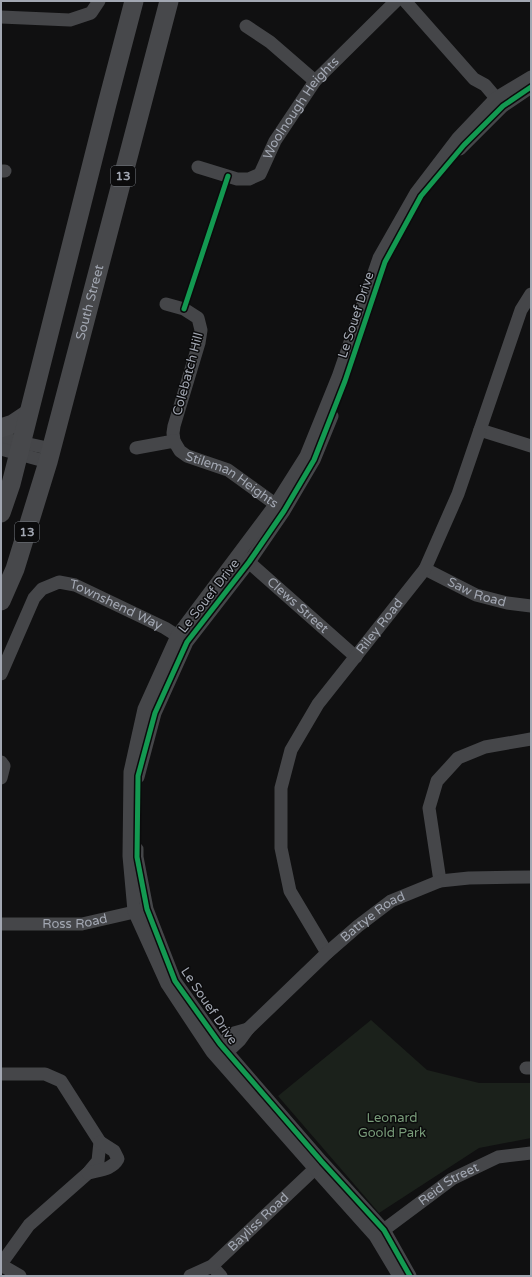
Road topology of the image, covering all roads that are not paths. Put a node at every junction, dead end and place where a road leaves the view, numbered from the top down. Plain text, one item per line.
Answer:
1 (99, 1) edge
2 (134, 1) edge
3 (169, 1) edge
4 (396, 1) edge
5 (405, 1) edge
6 (1, 17) edge
7 (246, 26) dead end
8 (531, 77) edge
9 (315, 81) junction
10 (531, 87) edge
11 (497, 105) junction
12 (198, 167) dead end
13 (531, 294) edge
14 (166, 304) dead end
15 (28, 414) junction
16 (1, 428) edge
17 (480, 430) junction
18 (1, 438) edge
19 (174, 441) junction
20 (531, 446) edge
21 (13, 448) edge
22 (136, 448) dead end
23 (50, 456) junction
24 (1, 473) edge
25 (8, 493) junction
26 (280, 508) junction
27 (1, 513) edge
28 (238, 553) junction
29 (249, 562) junction
30 (425, 568) junction
31 (1, 601) edge
32 (531, 606) edge
33 (182, 639) junction
34 (356, 657) junction
35 (1, 674) edge
36 (531, 739) edge
37 (1, 762) edge
38 (1, 778) edge
39 (531, 877) edge
40 (440, 881) junction
41 (140, 910) junction
42 (1, 924) edge
43 (327, 953) junction
44 (220, 1052) junction
45 (1, 1074) edge
46 (100, 1142) junction
47 (531, 1153) edge
48 (318, 1166) junction
49 (88, 1173) junction
50 (380, 1233) junction
51 (1, 1265) edge
52 (212, 1266) junction
53 (20, 1276) edge
54 (190, 1276) edge
55 (221, 1276) edge
56 (399, 1276) edge
57 (410, 1276) edge

1 - 6 street
2 - 15 highway, 13
3 - 23 highway, South Street / 13
4 - 9 street, Woolnough Heights
5 - 11 street
7 - 9 street
8 - 11 street, Le Souef Drive
9 - 12 street, Woolnough Heights
10 - 11 street, Le Souef Drive
11 - 26 street, Le Souef Drive
13 - 17 street, Riley Road
14 - 19 street, Colebatch Hill
15 - 16 highway
15 - 21 highway, 13
17 - 20 street
17 - 30 street, Riley Road
18 - 21 street
19 - 22 street, Stileman Heights
19 - 26 street, Stileman Heights
21 - 23 street
21 - 25 highway, 13
23 - 31 highway, South Street / 13
24 - 25 highway
25 - 27 highway, 13
26 - 28 street, Le Souef Drive
26 - 29 street, Le Souef Drive
28 - 29 street, Clews Street
28 - 33 street, Le Souef Drive
29 - 33 street, Le Souef Drive
29 - 34 street, Clews Street
30 - 32 street, Saw Road
30 - 34 street, Riley Road
33 - 35 street, Townshend Way
33 - 41 street, Le Souef Drive
34 - 43 street, Riley Road
36 - 40 street
37 - 38 street
39 - 40 street, Battye Road
40 - 43 street, Battye Road
41 - 42 street, Ross Road
41 - 44 street, Le Souef Drive
43 - 44 street, Battye Road
44 - 48 street, Le Souef Drive
45 - 46 street
46 - 49 street
46 - 49 street
47 - 50 street, Reid Street
48 - 50 street, Le Souef Drive
48 - 52 street, Bayliss Road
49 - 51 street
50 - 56 street, Le Souef Drive
50 - 57 street, Le Souef Drive
51 - 53 street
52 - 54 street, Bayliss Road
52 - 55 street

